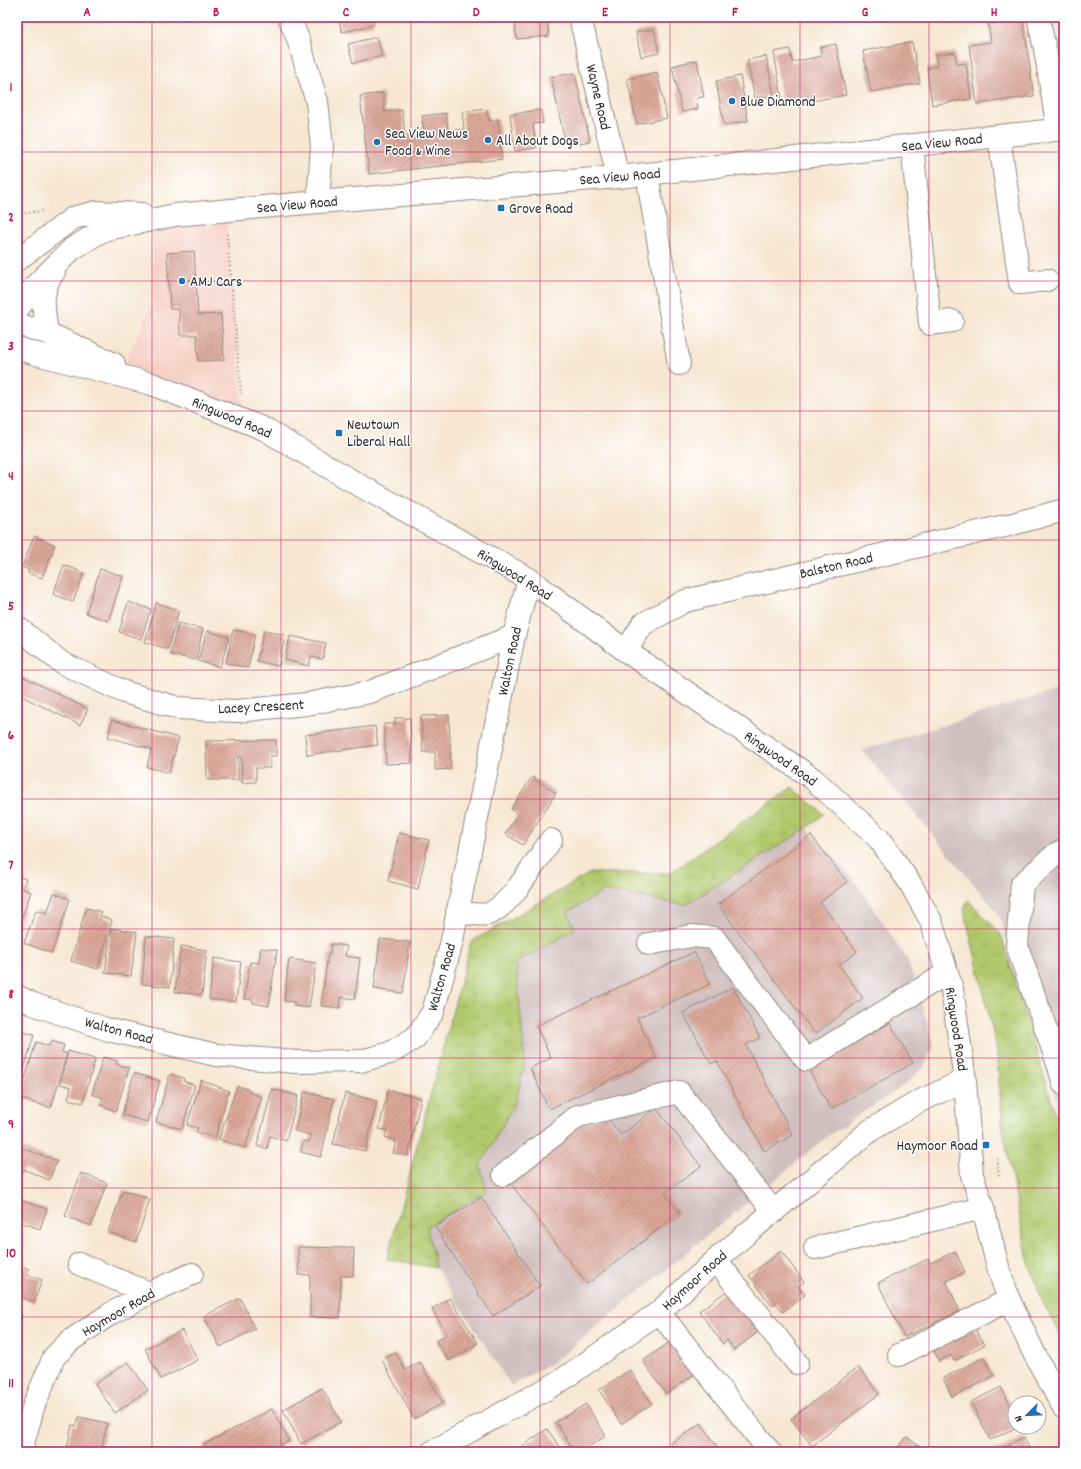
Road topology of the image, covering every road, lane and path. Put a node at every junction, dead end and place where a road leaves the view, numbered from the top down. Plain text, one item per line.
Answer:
1 (289, 17) edge
2 (580, 17) edge
3 (1038, 17) edge
4 (1061, 129) edge
5 (999, 136) junction
6 (912, 145) junction
7 (647, 174) junction
8 (618, 177) junction
9 (318, 202) junction
10 (225, 211) junction
11 (175, 215) junction
12 (72, 249) junction
13 (17, 260) edge
14 (1047, 280) dead end
15 (17, 310) edge
16 (952, 321) dead end
17 (17, 324) edge
18 (47, 333) junction
19 (17, 338) edge
20 (17, 348) edge
21 (679, 364) dead end
22 (89, 368) junction
23 (152, 384) junction
24 (244, 421) junction
25 (1064, 510) edge
26 (529, 579) junction
27 (17, 627) edge
28 (514, 636) junction
29 (626, 651) junction
30 (551, 840) dead end
31 (1064, 850) edge
32 (457, 912) junction
33 (649, 944) dead end
34 (947, 973) junction
35 (17, 996) edge
36 (965, 1080) junction
37 (1064, 1084) edge
38 (996, 1152) dead end
39 (504, 1174) dead end
40 (1000, 1183) dead end
41 (983, 1208) junction
42 (774, 1212) junction
43 (815, 1248) dead end
44 (716, 1260) junction
45 (79, 1264) dead end
46 (192, 1274) dead end
47 (149, 1294) junction
48 (1010, 1300) junction
49 (658, 1312) junction
50 (899, 1355) dead end
51 (797, 1363) dead end
52 (1064, 1408) edge
53 (23, 1452) edge
54 (432, 1452) edge
55 (770, 1452) edge

1 - 9 street
2 - 8 street, Wayne Road
3 - 4 street
4 - 5 street, Sea View Road
5 - 6 street, Sea View Road
5 - 14 street
6 - 7 street, Sea View Road
6 - 16 street
7 - 8 street, Sea View Road
7 - 21 street
8 - 9 street, Sea View Road
9 - 10 street, Sea View Road
10 - 11 street, Sea View Road
10 - 24 path
11 - 12 street, Sea View Road
11 - 13 street, Sea View Road
12 - 15 street, Sea View Road
12 - 18 street, Sea View Road
17 - 18 street, Ringwood Road
18 - 23 street, Ringwood Road
19 - 22 street
20 - 22 street, Ringwood Road
22 - 23 street, Ringwood Road
23 - 24 street, Ringwood Road
24 - 26 street, Ringwood Road
25 - 29 street, Balston Road
26 - 28 street, Walton Road
26 - 29 street, Ringwood Road
27 - 28 street, Lacey Crescent
28 - 32 street, Walton Road
29 - 34 street, Ringwood Road
30 - 32 street
31 - 37 street
32 - 35 street, Walton Road
33 - 34 street
34 - 36 street, Ringwood Road
36 - 41 street, Ringwood Road
36 - 42 street, Haymoor Road
38 - 40 path
39 - 42 street
41 - 43 street
41 - 48 street, Ringwood Road
42 - 44 street, Haymoor Road
44 - 49 street, Haymoor Road
44 - 51 street
45 - 47 street
46 - 47 street, Haymoor Road
47 - 53 street, Haymoor Road
48 - 50 street
48 - 52 street, Ringwood Road
49 - 54 street, Haymoor Road
49 - 55 street

